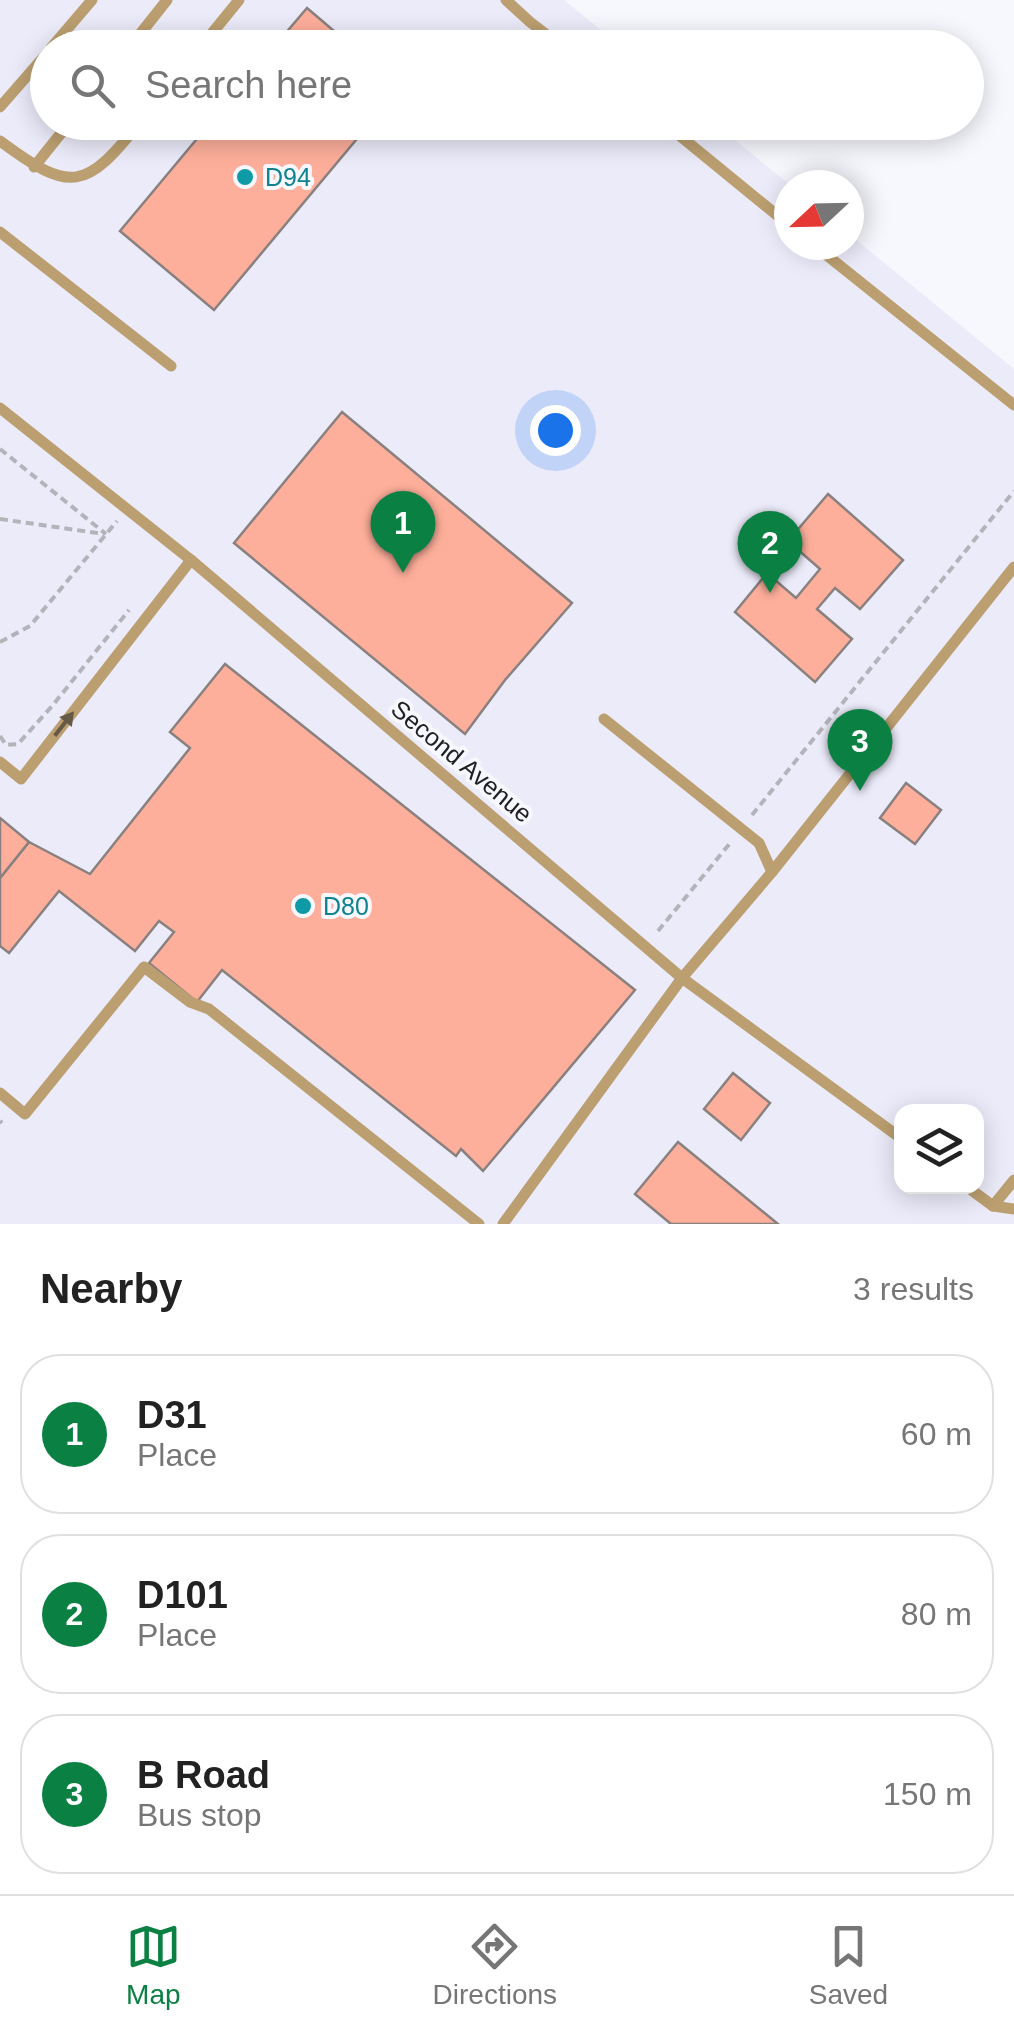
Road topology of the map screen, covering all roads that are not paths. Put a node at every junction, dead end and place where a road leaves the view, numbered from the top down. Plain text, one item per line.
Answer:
1 (92, 0) edge
2 (167, 0) edge
3 (239, 0) edge
4 (506, 0) edge
5 (66, 30) edge
6 (143, 30) edge
7 (215, 30) edge
8 (540, 30) edge
9 (30, 72) edge
10 (0, 107) edge
11 (56, 140) edge
12 (125, 140) edge
13 (685, 140) edge
14 (0, 142) edge
15 (34, 167) junction
16 (774, 213) edge
17 (0, 232) edge
18 (833, 260) edge
19 (171, 366) dead end
20 (1014, 404) edge
21 (0, 408) edge
22 (191, 560) junction
23 (1014, 567) edge
24 (604, 719) dead end
25 (0, 762) edge
26 (772, 872) junction
27 (682, 978) junction
28 (0, 1093) edge
29 (894, 1133) edge
30 (1014, 1180) edge
31 (977, 1194) edge
32 (993, 1206) junction
33 (1014, 1210) edge
34 (479, 1224) edge
35 (503, 1224) edge

1 - 5 lane
2 - 6 lane
3 - 7 lane
4 - 8 lane
9 - 10 lane
11 - 15 lane
12 - 15 lane
13 - 16 lane
14 - 15 lane
17 - 19 lane
18 - 20 lane
21 - 22 lane, Second Avenue
25 -> 22 lane
22 - 27 lane, Second Avenue
23 - 26 lane
24 - 26 lane
26 - 27 lane
27 - 29 lane, Second Avenue
27 - 35 lane
28 - 34 lane
30 - 32 lane
31 - 32 lane
32 - 33 lane

